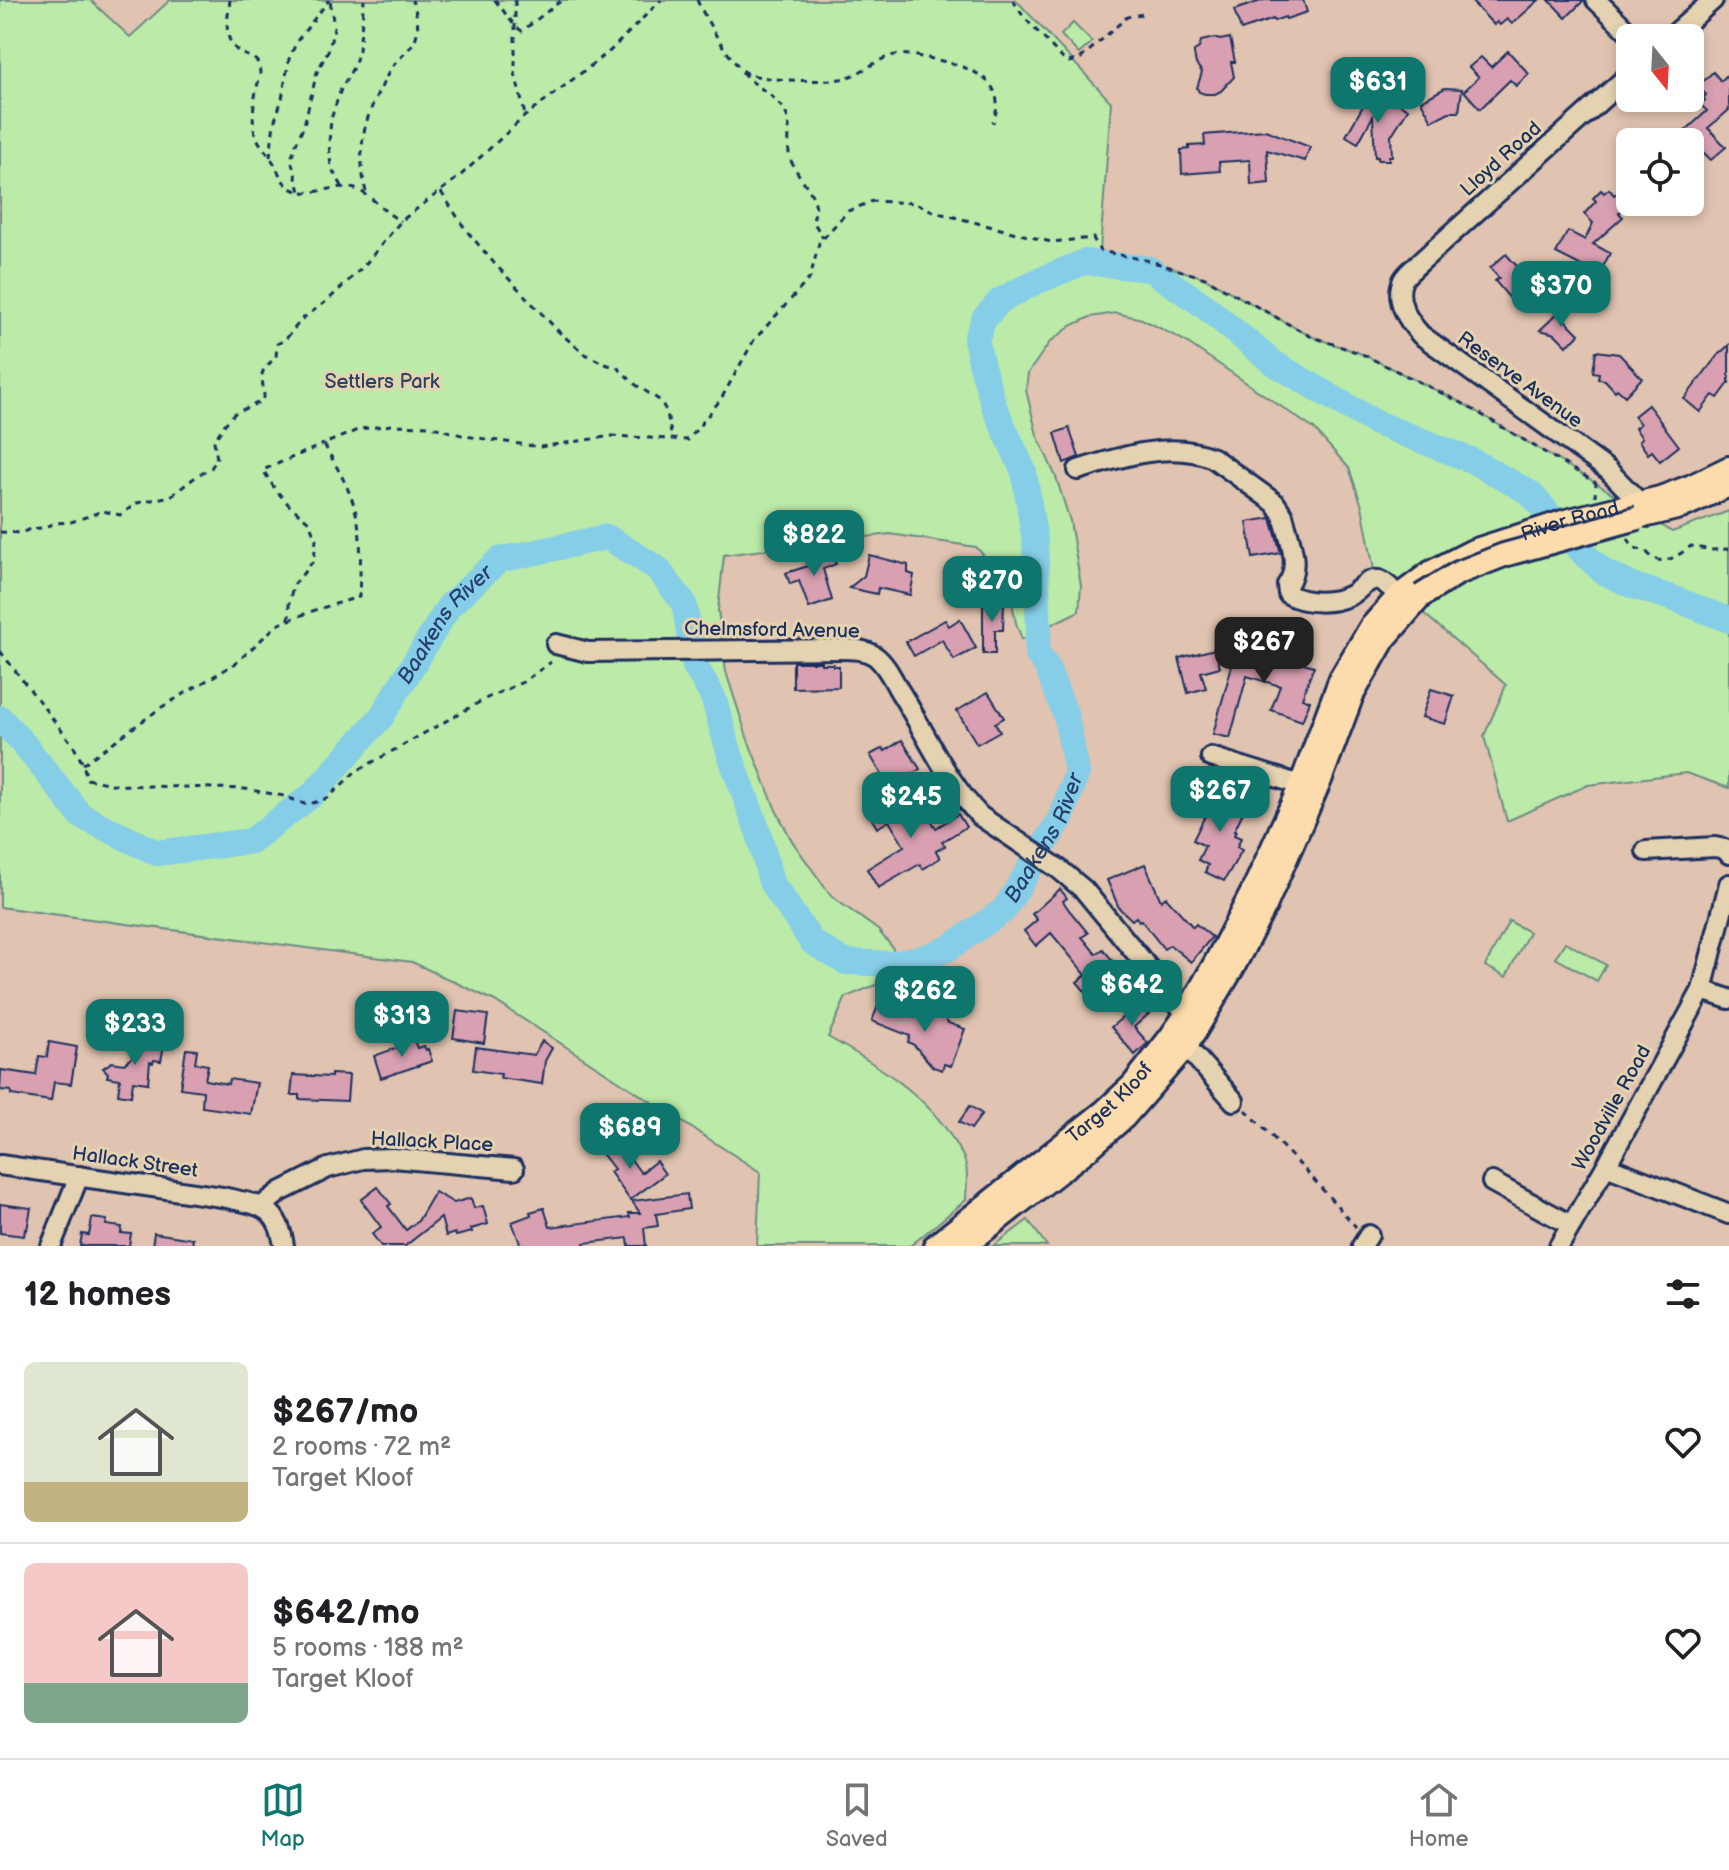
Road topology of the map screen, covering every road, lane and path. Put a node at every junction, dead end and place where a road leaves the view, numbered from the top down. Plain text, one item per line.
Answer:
1 (230, 0) edge
2 (329, 0) edge
3 (364, 0) edge
4 (412, 0) edge
5 (495, 0) edge
6 (515, 0) edge
7 (562, 0) edge
8 (661, 0) edge
9 (697, 0) edge
10 (1013, 0) edge
11 (1596, 0) edge
12 (1713, 0) edge
13 (1148, 13) dead end
14 (1621, 24) edge
15 (1686, 24) edge
16 (515, 26) junction
17 (739, 70) junction
18 (1616, 86) edge
19 (525, 116) junction
20 (993, 123) dead end
21 (270, 157) junction
22 (342, 186) junction
23 (300, 191) junction
24 (441, 192) junction
25 (366, 194) junction
26 (401, 221) junction
27 (824, 239) junction
28 (1403, 278) joint
29 (671, 434) dead end
30 (324, 444) junction
31 (1729, 468) edge
32 (1078, 470) dead end
33 (1729, 485) edge
34 (1608, 510) junction
35 (1634, 515) junction
36 (0, 532) edge
37 (1729, 549) edge
38 (1411, 592) junction
39 (289, 620) junction
40 (0, 651) edge
41 (554, 653) joint
42 (1211, 757) dead end
43 (83, 764) junction
44 (1301, 785) junction
45 (1646, 851) dead end
46 (1729, 854) edge
47 (1729, 884) edge
48 (1702, 990) junction
49 (1729, 999) edge
50 (1190, 1029) junction
51 (1234, 1101) joint
52 (0, 1165) edge
53 (1606, 1166) junction
54 (514, 1169) dead end
55 (79, 1176) junction
56 (1492, 1182) dead end
57 (1027, 1185) junction
58 (262, 1206) junction
59 (1729, 1214) edge
60 (1571, 1225) junction
61 (1365, 1242) edge
62 (51, 1246) edge
63 (284, 1246) edge
64 (935, 1246) edge
65 (964, 1246) edge
66 (1559, 1246) edge

1 - 21 path
2 - 21 path
2 - 23 path
3 - 22 path
4 - 25 path
5 - 16 path
6 - 16 path
7 - 16 path
8 - 19 path
9 - 17 path
10 - 13 path
11 - 14 street
12 - 15 street
16 - 19 path
17 - 20 path
17 - 27 path
18 - 28 street, Lloyd Road
19 - 24 path
21 - 23 path
22 - 23 path
22 - 25 path
24 - 26 path
24 - 29 path
25 - 26 path
26 - 36 path
27 - 30 path
27 - 34 path
28 - 35 street, Reserve Avenue
30 - 39 path
30 - 39 path
31 - 35 main road, River Road
32 - 38 street
33 - 35 main road, River Road
34 - 35 main road, River Road
34 - 38 main road, River Road
35 - 37 path
35 - 38 main road, River Road, bridge
38 - 44 main road, Target Kloof
38 - 50 main road, Target Kloof
39 - 43 path
40 - 43 path
41 - 43 path
41 - 50 street, Chelmsford Avenue
42 - 44 street
44 - 50 main road, Target Kloof
45 - 46 street
47 - 48 street, Woodville Road
48 - 49 street
48 - 53 street, Woodville Road
50 - 51 street, Chelmsford Avenue
50 - 57 main road, Target Kloof
50 - 57 main road, Target Kloof
51 - 61 path
52 - 55 street, Hallack Street
53 - 59 street
53 - 60 street, Woodville Road
54 - 58 street, Hallack Place
55 - 58 street, Hallack Street
55 - 62 street
56 - 60 street
57 - 64 main road, Target Kloof
57 - 65 main road, Target Kloof
58 - 63 street
60 - 66 street, Woodville Road

